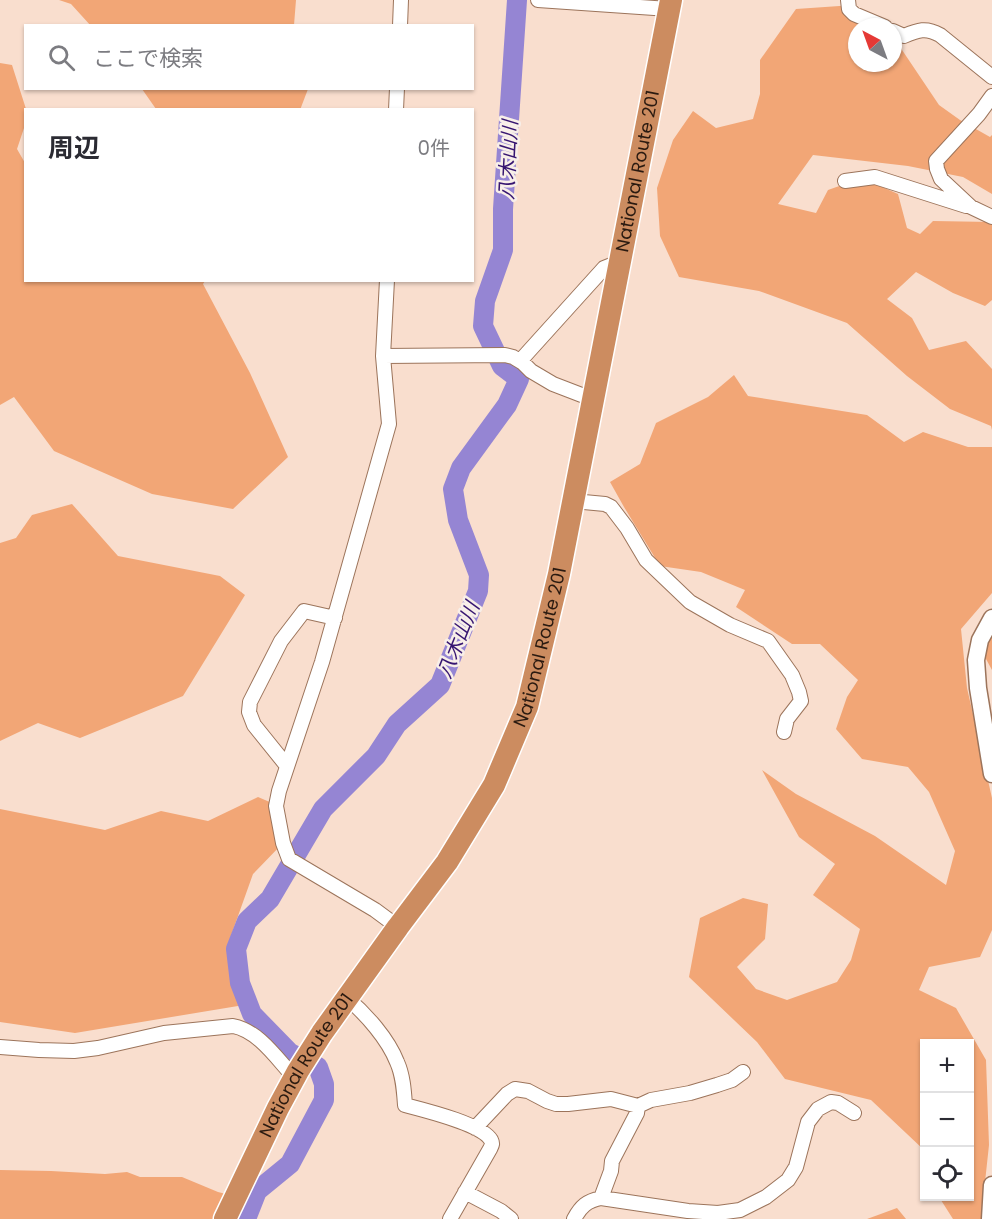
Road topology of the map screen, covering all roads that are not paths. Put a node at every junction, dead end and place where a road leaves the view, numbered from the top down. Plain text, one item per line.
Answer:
1 (401, 0) edge
2 (538, 0) edge
3 (848, 0) edge
4 (670, 5) edge
5 (864, 18) edge
6 (400, 24) edge
7 (902, 35) edge
8 (992, 77) edge
9 (397, 90) edge
10 (992, 96) edge
11 (396, 108) edge
12 (845, 181) dead end
13 (971, 207) junction
14 (992, 217) edge
15 (620, 262) junction
16 (387, 282) edge
17 (383, 356) junction
18 (520, 361) junction
19 (592, 399) junction
20 (573, 501) junction
21 (335, 618) junction
22 (992, 618) edge
23 (784, 732) dead end
24 (287, 766) junction
25 (992, 774) edge
26 (398, 927) junction
27 (346, 998) junction
28 (0, 1047) edge
29 (300, 1067) junction
30 (743, 1072) dead end
31 (638, 1106) junction
32 (854, 1113) dead end
33 (475, 1128) junction
34 (992, 1185) edge
35 (465, 1192) junction
36 (602, 1198) junction
37 (669, 1214) edge
38 (225, 1219) edge
39 (450, 1219) edge
40 (511, 1219) edge
41 (574, 1219) edge
42 (990, 1219) edge

1 - 6 street
2 - 4 street
3 - 5 street
4 - 15 highway, National Route 201
7 - 8 street
9 - 11 street
10 - 13 street
12 - 13 street
13 - 14 street
15 - 18 street
15 - 19 highway, National Route 201
16 - 17 street
17 - 18 street
17 - 21 street
18 - 19 street
19 - 20 highway, National Route 201
20 - 23 street
20 - 26 highway, National Route 201
21 - 24 street
21 - 24 street
22 - 25 street
24 - 26 street
26 - 27 highway, National Route 201
27 - 29 highway, National Route 201
27 - 33 street
28 - 29 street
29 - 38 highway, National Route 201
30 - 31 street
31 - 33 street
31 - 36 street
32 - 37 street
33 - 35 street
34 - 42 street
35 - 39 street
35 - 40 street
36 - 37 street
36 - 41 street

